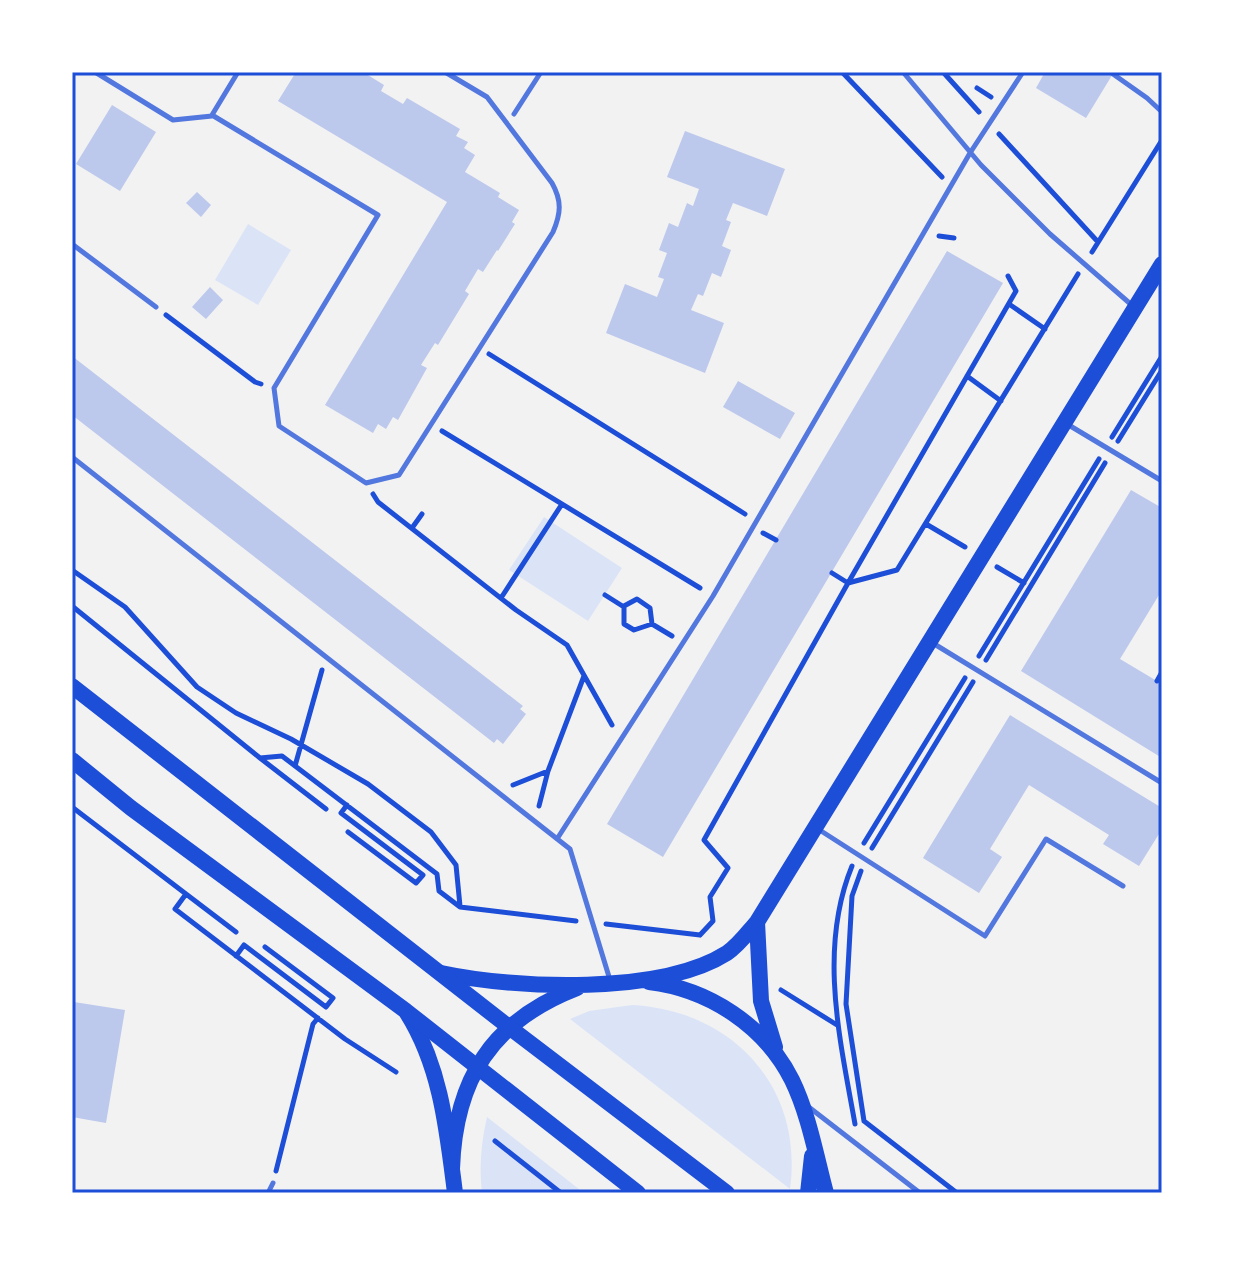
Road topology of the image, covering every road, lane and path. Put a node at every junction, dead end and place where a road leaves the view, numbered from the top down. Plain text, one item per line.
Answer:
1 (95, 72) edge
2 (238, 72) edge
3 (445, 72) edge
4 (541, 72) edge
5 (842, 72) edge
6 (903, 72) edge
7 (943, 72) edge
8 (1023, 72) edge
9 (1113, 74) dead end
10 (1162, 112) edge
11 (514, 114) dead end
12 (212, 115) junction
13 (990, 123) junction
14 (1162, 140) edge
15 (970, 153) junction
16 (951, 186) junction
17 (939, 236) dead end
18 (954, 238) dead end
19 (1098, 242) junction
20 (72, 244) edge
21 (1085, 264) junction
22 (1162, 264) edge
23 (1008, 276) dead end
24 (1009, 304) junction
25 (156, 307) joint
26 (1134, 308) junction
27 (1045, 329) junction
28 (480, 348) junction
29 (967, 376) junction
30 (274, 388) junction
31 (1001, 401) junction
32 (1064, 423) junction
33 (431, 424) junction
34 (72, 457) edge
35 (1162, 481) edge
36 (366, 483) junction
37 (562, 504) junction
38 (422, 514) dead end
39 (756, 521) junction
40 (412, 528) junction
41 (72, 570) edge
42 (832, 573) dead end
43 (848, 583) junction
44 (605, 595) dead end
45 (713, 596) junction
46 (501, 598) junction
47 (72, 606) edge
48 (624, 607) junction
49 (652, 624) junction
50 (930, 642) junction
51 (683, 643) junction
52 (326, 657) junction
53 (1162, 672) edge
54 (584, 676) junction
55 (1157, 681) dead end
56 (72, 686) edge
57 (621, 739) junction
58 (301, 745) junction
59 (260, 758) junction
60 (72, 760) edge
61 (295, 766) junction
62 (548, 771) junction
63 (1162, 783) edge
64 (496, 791) junction
65 (347, 805) junction
66 (72, 807) edge
67 (326, 809) dead end
68 (535, 822) junction
69 (814, 827) junction
70 (348, 832) dead end
71 (557, 839) junction
72 (1123, 886) dead end
73 (186, 894) junction
74 (757, 922) junction
75 (236, 932) dead end
76 (700, 935) dead end
77 (265, 947) dead end
78 (236, 956) junction
79 (441, 973) junction
80 (760, 976) junction
81 (637, 980) junction
82 (610, 982) junction
83 (590, 983) junction
84 (846, 1004) dead end
85 (406, 1011) junction
86 (318, 1018) junction
87 (509, 1027) junction
88 (780, 1060) junction
89 (476, 1065) junction
90 (396, 1072) dead end
91 (801, 1102) junction
92 (856, 1126) dead end
93 (495, 1141) dead end
94 (812, 1142) junction
95 (452, 1169) junction
96 (273, 1183) joint
97 (268, 1193) edge
98 (455, 1193) edge
99 (561, 1193) edge
100 (638, 1193) edge
101 (727, 1193) edge
102 (808, 1193) edge
103 (826, 1193) edge
104 (920, 1193) edge
105 (957, 1193) edge

1 - 12 lane
2 - 12 lane
3 - 28 lane
4 - 11 lane
5 - 16 path
6 - 15 lane
7 - 13 path
8 - 13 lane
9 - 10 lane
12 - 30 lane
13 - 15 lane
13 - 19 path
14 - 19 path
15 - 16 lane
15 - 21 lane
16 - 39 lane
17 - 18 path
19 - 21 path
20 - 25 lane
21 - 26 lane
21 - 27 path
22 - 26 main road
23 - 24 path
24 - 27 path
24 - 29 path
25 - 30 path
26 - 32 main road
27 - 31 path
28 - 33 lane
28 - 39 path
29 - 31 path
29 - 43 path
30 - 36 lane
31 - 43 path
32 - 35 lane
32 - 50 main road
33 - 36 lane
33 - 37 path
34 - 52 lane
36 - 40 path
37 - 45 path
37 - 46 path
38 - 40 path
39 - 45 lane
40 - 46 path
41 - 58 path
42 - 43 path
43 - 76 path
44 - 48 path
45 - 51 lane
46 - 54 path
47 - 59 path
48 - 49 path
48 - 49 path
49 - 51 path
50 - 63 lane
50 - 69 main road
51 - 57 lane
52 - 58 path
52 - 64 lane
53 - 55 path
54 - 57 path
54 - 62 path
56 - 79 main road
57 - 71 lane
58 - 61 path
58 - 65 path
59 - 61 path
59 - 67 path
60 - 85 main road
61 - 65 path
62 - 64 path
62 - 68 path
64 - 68 lane
65 - 70 path
66 - 73 path
68 - 71 lane
69 - 72 lane
69 - 74 main road
71 - 82 lane
73 - 75 path
73 - 78 path
74 - 80 main road
74 - 81 main road
77 - 78 path
78 - 86 path
79 - 83 main road
79 - 87 main road
80 - 88 main road
80 - 92 path
81 - 82 main road
81 - 88 main road
82 - 83 main road
83 - 87 main road
84 - 105 path
85 - 89 main road
85 - 95 main road
86 - 90 path
86 - 96 path
87 - 89 main road
87 - 101 main road
88 - 91 main road
89 - 95 main road
89 - 100 main road
91 - 94 main road
91 - 104 lane
93 - 99 path
94 - 102 main road
94 - 103 main road
95 - 98 main road
96 - 97 lane

